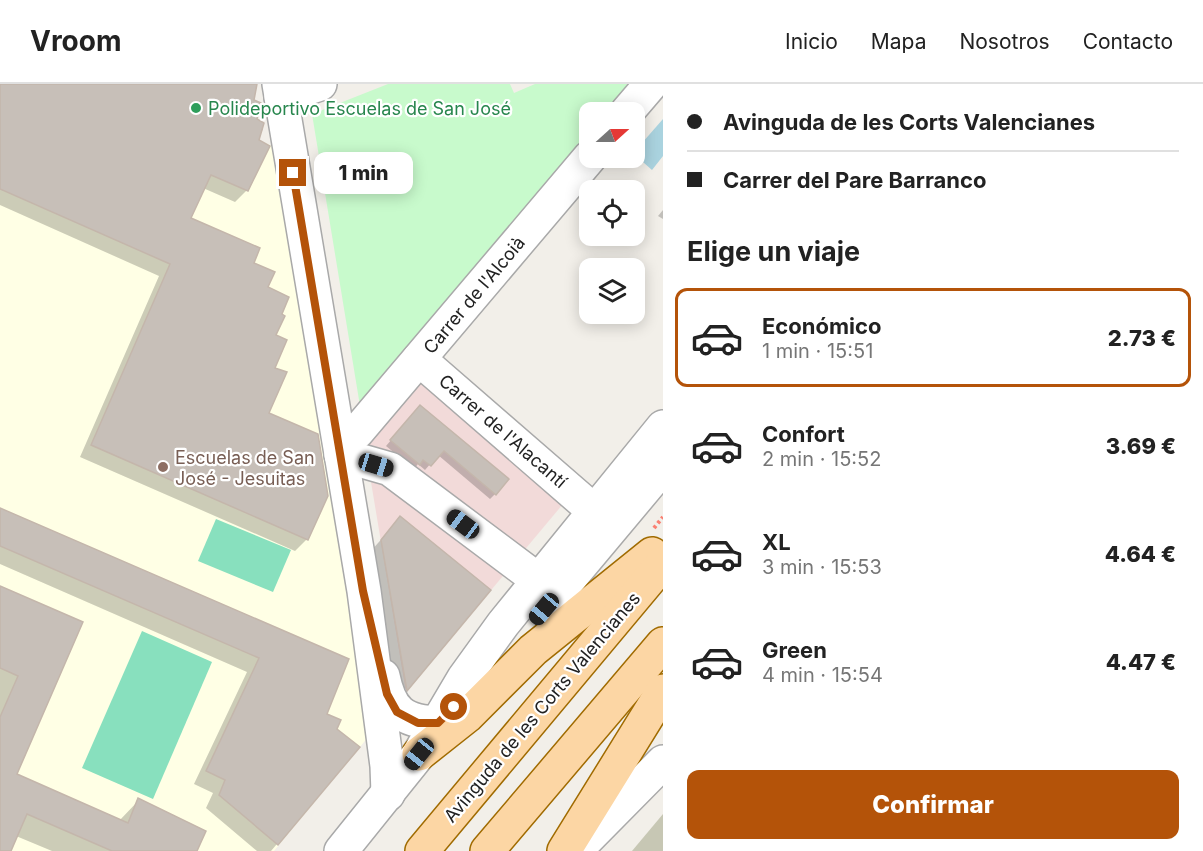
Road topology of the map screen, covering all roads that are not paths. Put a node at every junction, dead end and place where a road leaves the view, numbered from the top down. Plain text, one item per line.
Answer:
1 (320, 84) edge
2 (651, 84) edge
3 (280, 90) edge
4 (636, 102) edge
5 (581, 168) edge
6 (419, 359) junction
7 (663, 427) edge
8 (349, 443) junction
9 (663, 467) edge
10 (586, 504) dead end
11 (663, 545) edge
12 (663, 564) edge
13 (538, 580) junction
14 (363, 591) junction
15 (663, 644) edge
16 (663, 691) edge
17 (438, 723) junction
18 (663, 750) edge
19 (419, 754) junction
20 (663, 762) edge
21 (388, 794) junction
22 (625, 798) junction
23 (341, 851) edge
24 (422, 851) edge
25 (488, 851) edge
26 (564, 851) edge
27 (574, 851) edge

1 - 3 street
2 - 4 street
3 - 8 street
5 - 6 street, Carrer de l'Alcoià
6 - 8 street, Carrer de l'Alcoià
6 - 10 street, Carrer de l'Alacantí
7 - 13 street
8 - 13 street
8 - 14 street
9 - 17 street
11 - 19 main road
12 - 24 main road, Avinguda de les Corts Valencianes
13 - 17 street
14 - 17 street
14 - 21 street
15 - 25 main road
16 - 26 main road
17 - 19 street
18 - 22 street
19 - 21 street
20 - 22 street
21 - 23 street
22 - 27 street

